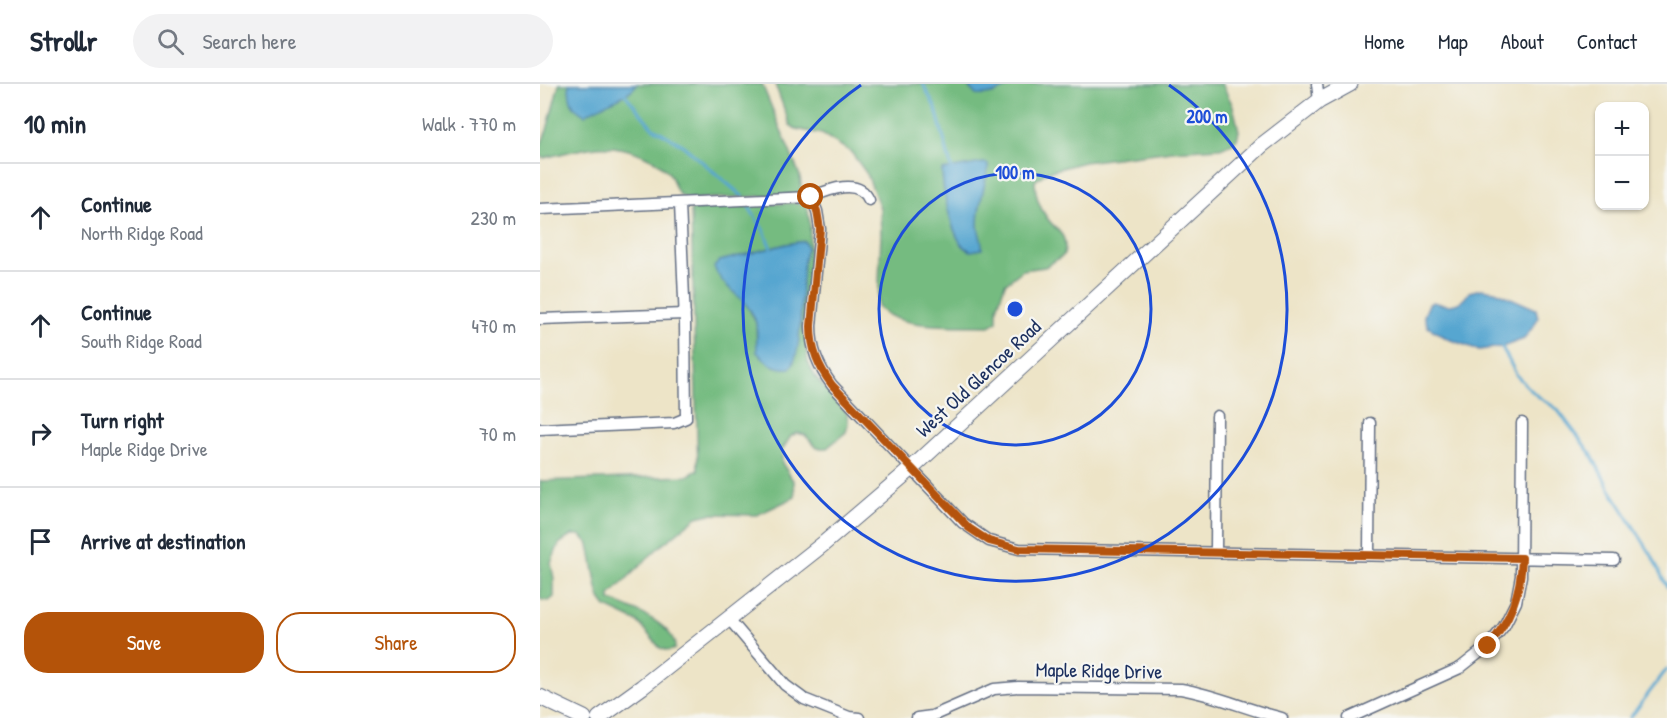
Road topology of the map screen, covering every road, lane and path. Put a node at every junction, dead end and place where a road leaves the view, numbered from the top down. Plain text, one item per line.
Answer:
1 (1317, 84) edge
2 (1350, 84) edge
3 (1319, 101) junction
4 (811, 197) junction
5 (869, 200) dead end
6 (680, 204) junction
7 (540, 209) edge
8 (685, 314) junction
9 (540, 319) edge
10 (1217, 416) dead end
11 (1370, 423) dead end
12 (1522, 423) dead end
13 (540, 429) edge
14 (911, 469) junction
15 (1215, 551) junction
16 (1369, 554) junction
17 (1522, 558) junction
18 (1614, 560) dead end
19 (729, 619) junction
20 (540, 697) edge
21 (584, 718) edge
22 (599, 718) edge
23 (859, 718) edge
24 (917, 718) edge
25 (1282, 718) edge
26 (1349, 718) edge

1 - 3 street
2 - 3 street, West Old Glencoe Road
3 - 14 street, West Old Glencoe Road
4 - 5 street
4 - 6 street
4 - 14 street
6 - 7 street
6 - 8 street
8 - 9 street
8 - 13 street
10 - 15 street
11 - 16 street
12 - 17 street
14 - 15 street
14 - 19 street, West Old Glencoe Road
15 - 16 street
16 - 17 street
17 - 18 street
17 - 26 street
19 - 22 street, West Old Glencoe Road
19 - 23 street
20 - 21 street
24 - 25 street, Maple Ridge Drive

